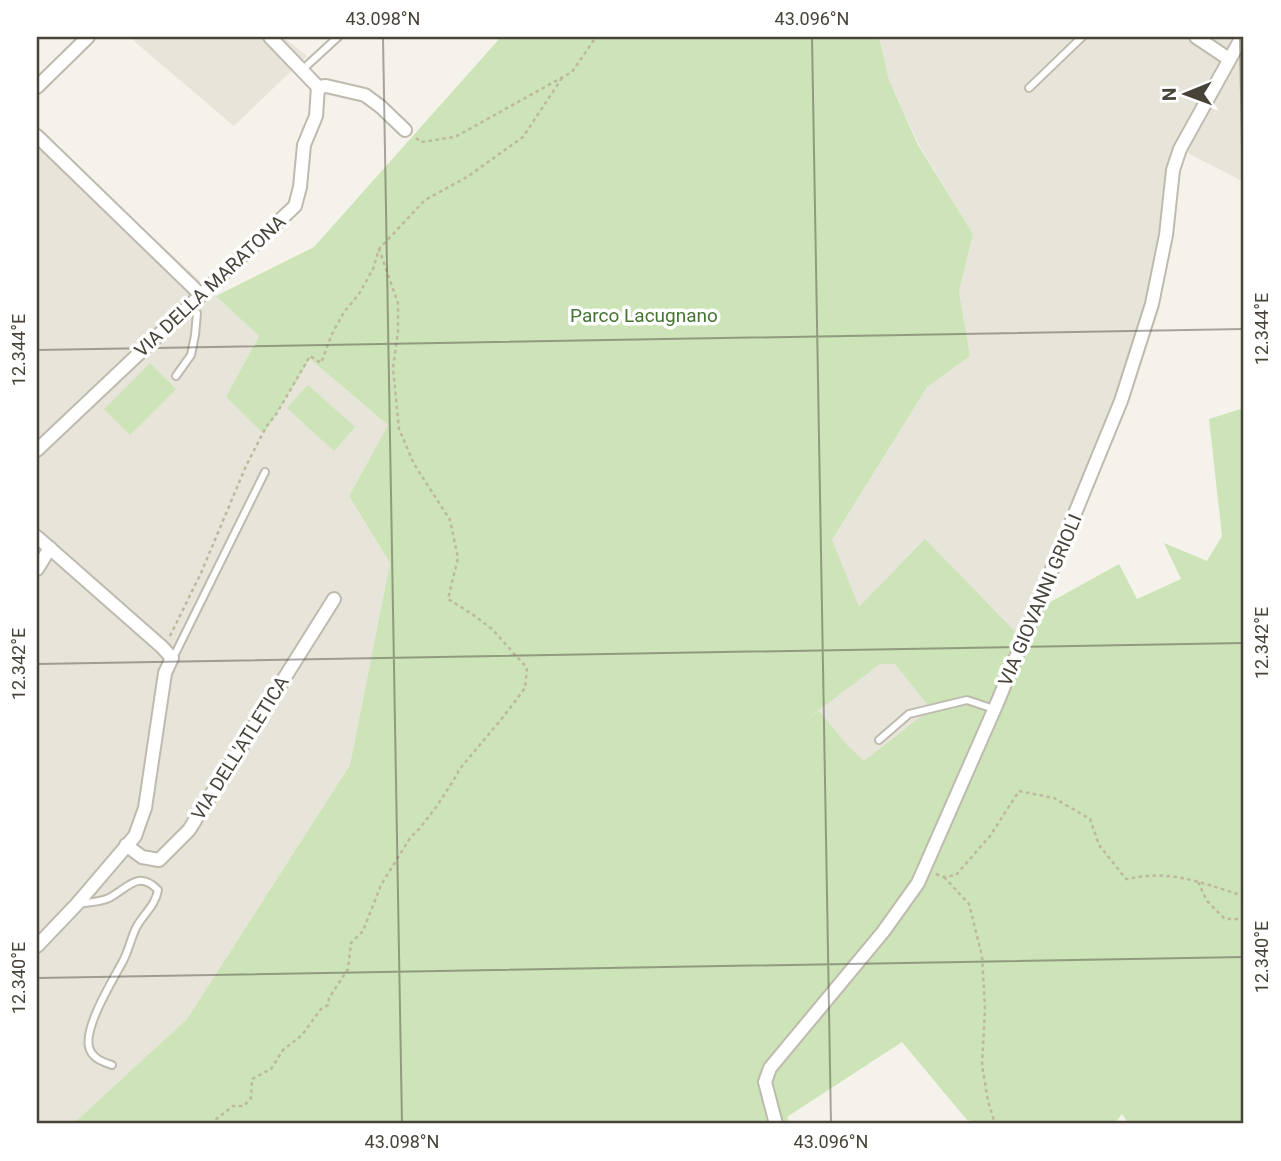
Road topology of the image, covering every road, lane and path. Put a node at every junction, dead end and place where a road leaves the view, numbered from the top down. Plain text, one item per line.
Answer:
1 (88, 37) edge
2 (271, 37) edge
3 (338, 37) edge
4 (596, 37) edge
5 (1082, 37) edge
6 (1196, 37) edge
7 (1242, 37) edge
8 (1229, 59) junction
9 (302, 70) junction
10 (562, 78) junction
11 (37, 87) edge
12 (318, 87) junction
13 (1029, 88) dead end
14 (405, 130) joint
15 (37, 136) edge
16 (379, 249) junction
17 (201, 295) junction
18 (190, 305) junction
19 (176, 376) dead end
20 (37, 450) edge
21 (265, 472) dead end
22 (37, 537) edge
23 (50, 548) junction
24 (37, 569) edge
25 (334, 599) dead end
26 (162, 647) junction
27 (172, 658) junction
28 (994, 709) junction
29 (878, 740) dead end
30 (126, 845) junction
31 (923, 869) junction
32 (944, 877) junction
33 (1198, 882) junction
34 (1244, 896) edge
35 (77, 904) junction
36 (1244, 921) edge
37 (37, 946) edge
38 (111, 1065) dead end
39 (210, 1124) edge
40 (776, 1124) edge
41 (995, 1124) edge

1 - 11 street
2 - 9 street
3 - 9 lane
4 - 10 path
5 - 13 lane
6 - 8 street
7 - 8 street, VIA GIOVANNI GRIOLI
8 - 28 street, VIA GIOVANNI GRIOLI
9 - 12 street
10 - 14 path
10 - 16 path
12 - 14 street
12 - 17 street, VIA DELLA MARATONA
15 - 17 street
16 - 26 path
16 - 39 path
17 - 18 street, VIA DELLA MARATONA
18 - 19 lane
18 - 20 street, VIA DELLA MARATONA
21 - 27 lane
22 - 23 street
23 - 24 street
23 - 26 street
25 - 30 street, VIA DELL'ATLETICA
26 - 27 street
27 - 30 street
28 - 29 lane
28 - 31 street, VIA GIOVANNI GRIOLI
30 - 35 street
31 - 32 path
31 - 40 street, VIA GIOVANNI GRIOLI
32 - 33 path
32 - 41 path
33 - 34 path
33 - 36 path
35 - 37 street
35 - 38 lane

